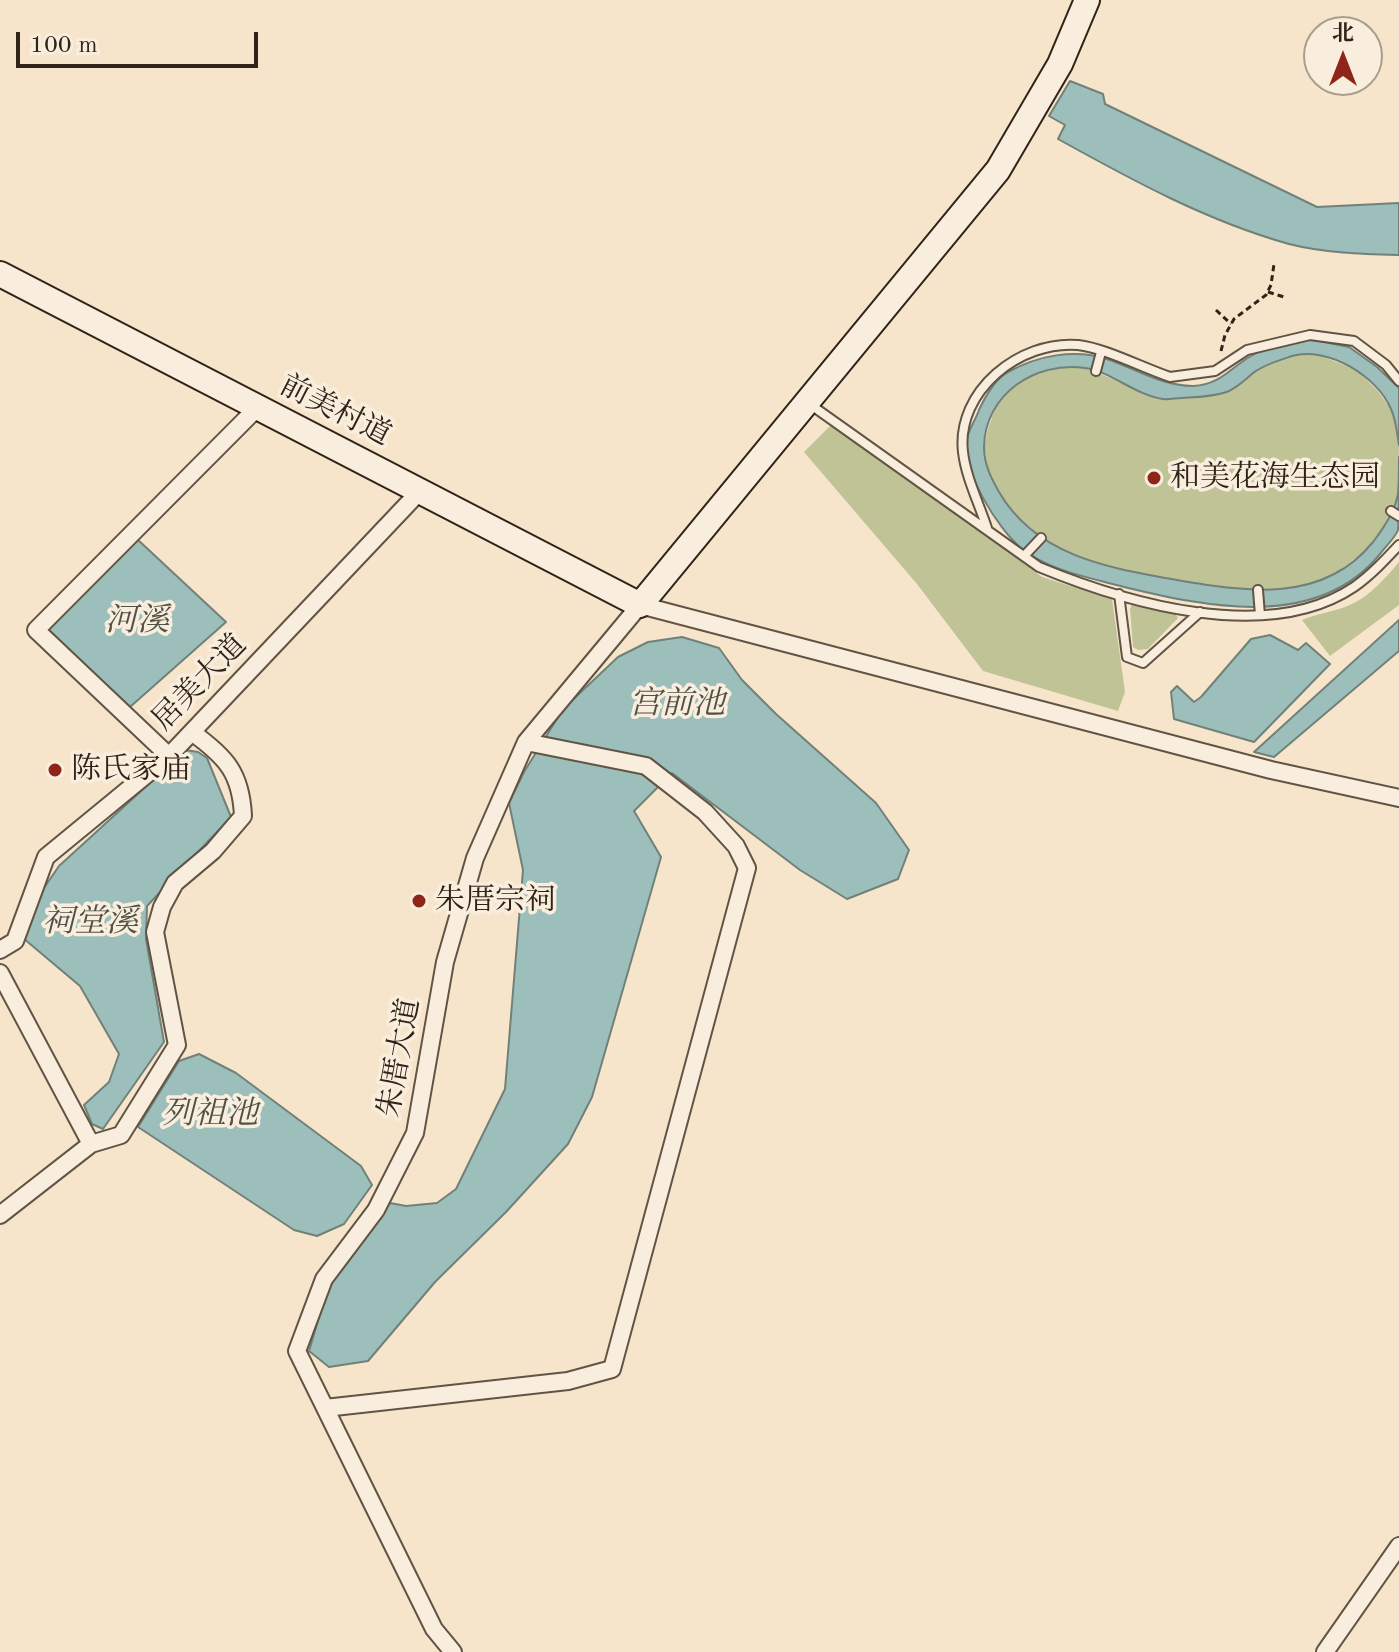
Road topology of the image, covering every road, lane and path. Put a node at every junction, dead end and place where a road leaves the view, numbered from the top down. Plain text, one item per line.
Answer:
1 (1087, 0) edge
2 (1274, 264) dead end
3 (1, 278) edge
4 (1268, 292) junction
5 (1284, 297) dead end
6 (1216, 310) dead end
7 (1231, 324) junction
8 (1101, 352) junction
9 (1220, 356) dead end
10 (1096, 371) dead end
11 (1399, 381) edge
12 (807, 402) junction
13 (258, 407) junction
14 (420, 491) junction
15 (987, 528) junction
16 (1041, 538) dead end
17 (1399, 545) edge
18 (1024, 556) junction
19 (1258, 590) dead end
20 (1119, 594) junction
21 (640, 605) junction
22 (1200, 612) junction
23 (1260, 615) junction
24 (193, 733) junction
25 (526, 742) junction
26 (169, 756) junction
27 (1399, 798) edge
28 (0, 950) edge
29 (0, 973) edge
30 (91, 1144) junction
31 (0, 1215) edge
32 (325, 1408) junction
33 (1399, 1546) edge
34 (453, 1652) edge
35 (1325, 1652) edge

1 - 12 street
2 - 4 path
3 - 13 street, 前美村道
4 - 5 path
4 - 7 path
6 - 7 path
7 - 9 path
8 - 10 lane
8 - 11 lane
8 - 15 lane
12 - 15 lane
12 - 21 street
13 - 14 street, 前美村道
13 - 26 street
14 - 21 street, 前美村道
14 - 24 street, 居美大道
15 - 18 lane
16 - 18 lane
17 - 23 lane
18 - 20 lane
19 - 23 lane
20 - 22 lane
20 - 22 lane
21 - 25 street, 朱厝大道
21 - 27 street
22 - 23 lane
24 - 26 street, 居美大道
24 - 30 street
25 - 32 street, 朱厝大道
25 - 32 street
26 - 28 street, 居美大道
29 - 30 street
30 - 31 street
32 - 34 street, 朱厝大道
33 - 35 street

